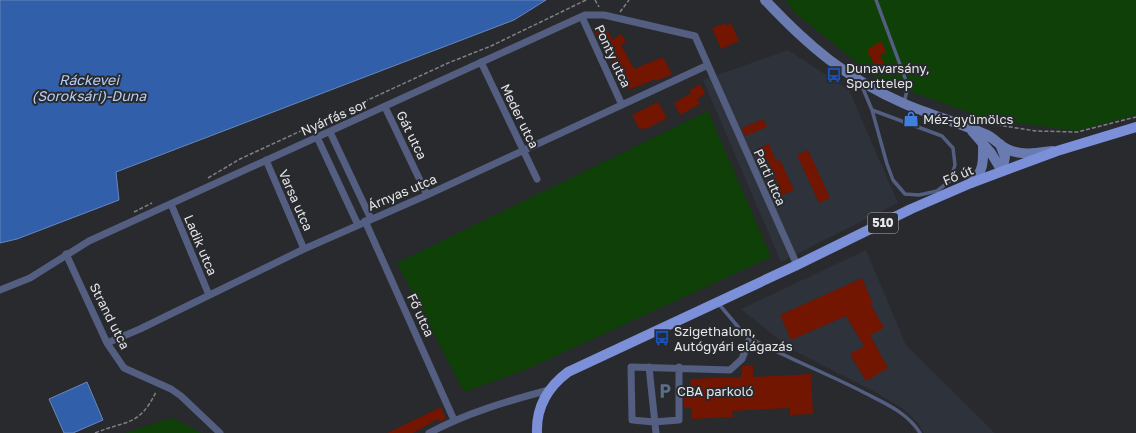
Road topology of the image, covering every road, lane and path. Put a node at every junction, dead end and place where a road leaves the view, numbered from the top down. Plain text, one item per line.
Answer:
1 (586, 0) edge
2 (629, 0) edge
3 (765, 0) edge
4 (876, 0) edge
5 (582, 17) junction
6 (615, 18) junction
7 (481, 62) junction
8 (708, 65) junction
9 (860, 81) junction
10 (904, 104) junction
11 (622, 105) junction
12 (385, 107) junction
13 (872, 110) junction
14 (1136, 117) edge
15 (983, 123) dead end
16 (1136, 127) edge
17 (970, 129) junction
18 (330, 132) junction
19 (317, 137) junction
20 (995, 140) junction
21 (983, 143) junction
22 (523, 150) junction
23 (1057, 151) junction
24 (266, 160) junction
25 (1002, 171) junction
26 (208, 178) dead end
27 (538, 179) dead end
28 (971, 183) junction
29 (427, 195) junction
30 (158, 201) dead end
31 (171, 204) junction
32 (364, 222) junction
33 (125, 225) junction
34 (304, 249) junction
35 (66, 254) junction
36 (797, 265) junction
37 (0, 290) edge
38 (209, 295) junction
39 (718, 302) junction
40 (750, 338) junction
41 (107, 343) junction
42 (649, 367) junction
43 (679, 367) junction
44 (160, 385) junction
45 (549, 390) junction
46 (454, 420) junction
47 (654, 422) junction
48 (537, 432) edge
49 (95, 433) edge
50 (220, 433) edge
51 (429, 433) edge
52 (656, 433) edge
53 (920, 433) edge

1 - 26 path
2 - 6 path
3 - 9 street
4 - 10 lane
5 - 6 street, Nyárfás sor
5 - 7 street, Nyárfás sor
5 - 11 street, Ponty utca
6 - 8 street, Nyárfás sor
7 - 12 street, Nyárfás sor
7 - 22 street, Meder utca
8 - 11 street, Árnyas utca
8 - 36 street, Parti utca
9 - 10 street
9 - 13 lane
10 - 17 street
11 - 22 street, Árnyas utca
12 - 18 street, Nyárfás sor
12 - 29 street, Gát utca
13 - 13 lane
14 - 15 path
16 - 23 main road, Fő út / 510
17 - 20 street
17 - 21 street
18 - 19 street, Nyárfás sor
18 - 32 street, Fő utca
19 - 24 street, Nyárfás sor
19 - 32 street, Fő utca
20 - 23 street
20 - 25 street
21 - 25 street
21 - 28 street
22 - 27 street, Meder utca
22 - 29 street, Árnyas utca
23 - 25 main road, Fő út / 510
24 - 31 street, Nyárfás sor
24 - 34 street, Varsa utca
25 - 28 main road, Fő út / 510
28 - 36 main road, Fő út / 510
29 - 32 street, Árnyas utca
30 - 33 path
31 - 33 street, Nyárfás sor
31 - 38 street, Ladik utca
32 - 34 street, Árnyas utca
32 - 46 street, Fő utca
33 - 35 street, Nyárfás sor
34 - 38 street, Árnyas utca
35 - 37 street, Nyárfás sor
35 - 41 street, Strand utca
36 - 39 main road, 510
38 - 41 street, Árnyas utca
39 - 40 lane
39 - 45 main road, 510
40 - 43 street
40 - 53 lane
41 - 44 street, Strand utca
42 - 43 street
42 - 47 street
42 - 47 street
43 - 47 street
44 - 49 path
44 - 50 street, Strand utca
45 - 46 street
45 - 48 main road, 510
46 - 51 street
47 - 52 street

